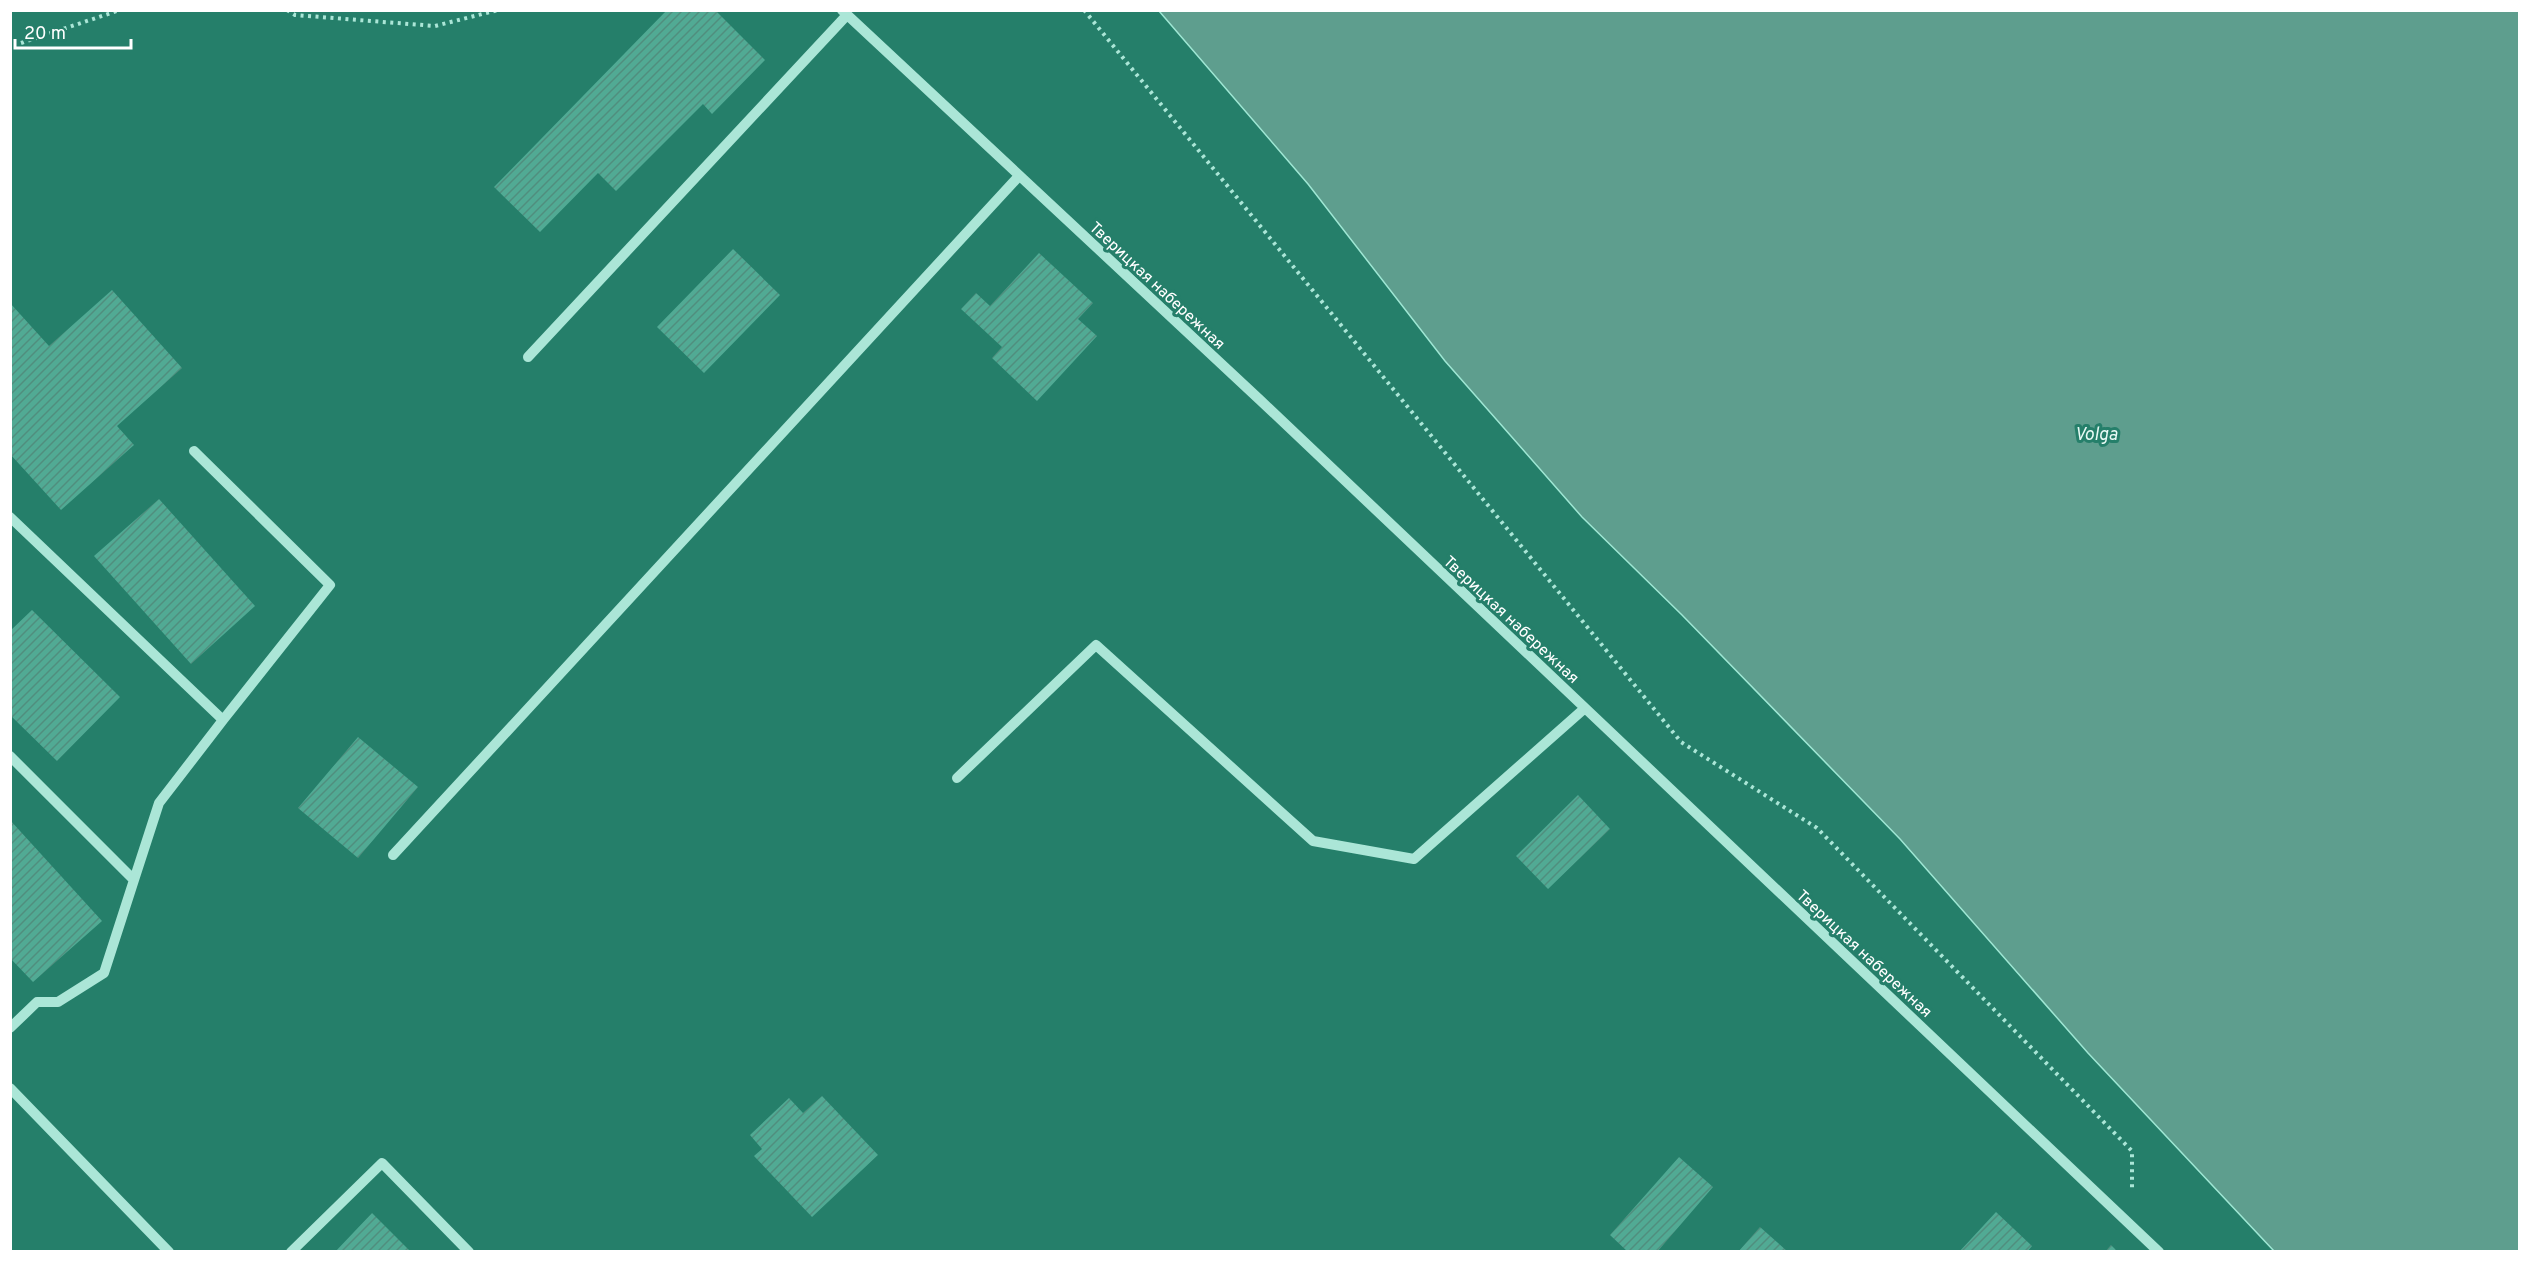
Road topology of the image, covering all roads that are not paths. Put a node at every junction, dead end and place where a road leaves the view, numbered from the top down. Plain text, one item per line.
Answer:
1 (844, 13) edge
2 (1019, 176) junction
3 (528, 357) dead end
4 (194, 452) dead end
5 (10, 517) edge
6 (1585, 708) junction
7 (224, 720) junction
8 (10, 756) edge
9 (957, 778) dead end
10 (393, 855) dead end
11 (134, 880) junction
12 (10, 1028) edge
13 (10, 1088) edge
14 (169, 1251) edge
15 (291, 1251) edge
16 (469, 1251) edge
17 (2159, 1251) edge

1 - 2 street, Тверицкая набережная
1 - 3 street
2 - 6 street, Тверицкая набережная
2 - 10 street
4 - 7 street
5 - 7 street
6 - 9 street
6 - 17 street, Тверицкая набережная
7 - 11 street
8 - 11 street
11 - 12 street
13 - 14 street
15 - 16 street

